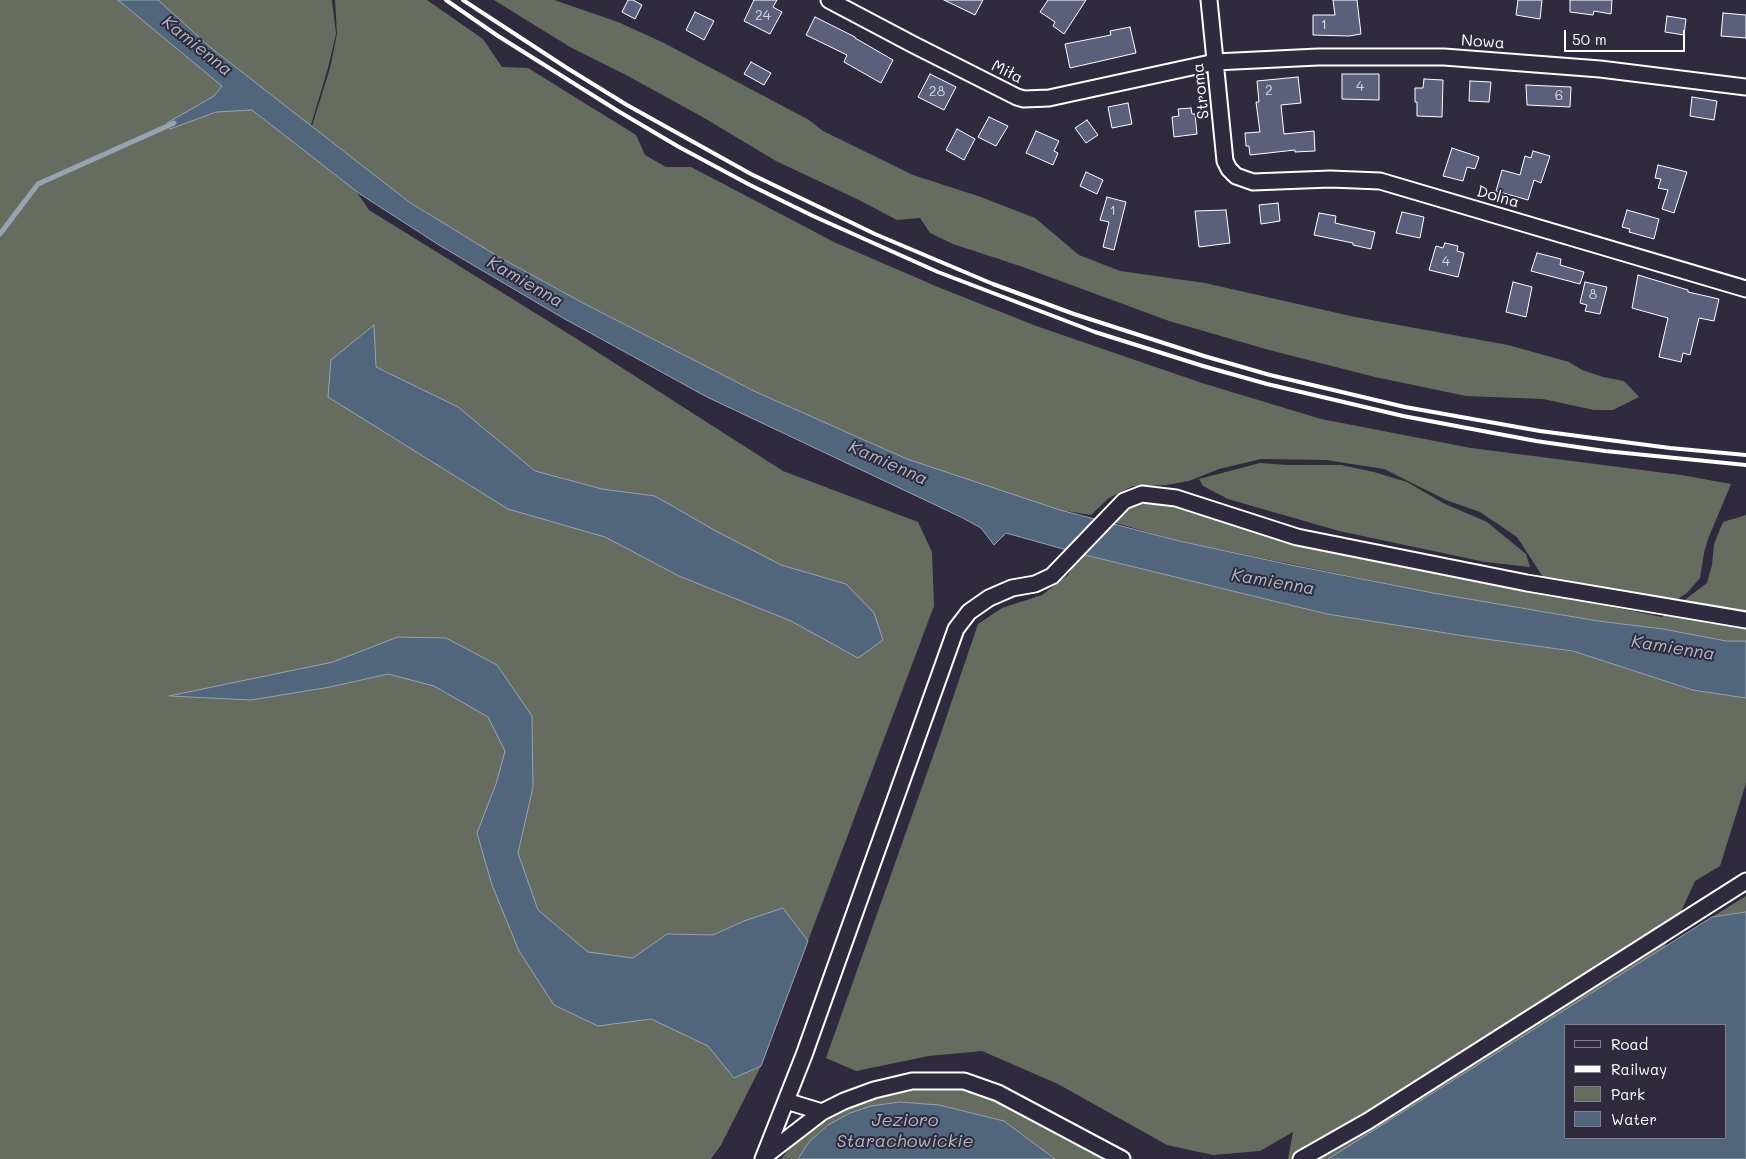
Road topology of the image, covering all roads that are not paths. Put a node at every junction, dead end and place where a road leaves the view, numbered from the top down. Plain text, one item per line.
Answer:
1 (828, 0) edge
2 (1209, 0) edge
3 (1215, 62) junction
4 (1746, 87) edge
5 (1236, 176) joint
6 (1746, 289) edge
7 (1746, 620) edge
8 (1746, 882) edge
9 (786, 1102) junction
10 (822, 1112) junction
11 (764, 1157) edge
12 (1122, 1159) edge
13 (1301, 1159) edge

1 - 3 street, Miła
2 - 3 street, Stroma
3 - 4 street, Nowa
3 - 5 street, Stroma
5 - 6 street, Dolna
7 - 9 street
8 - 13 street
9 - 10 street
9 - 11 street
10 - 11 street
10 - 12 street

